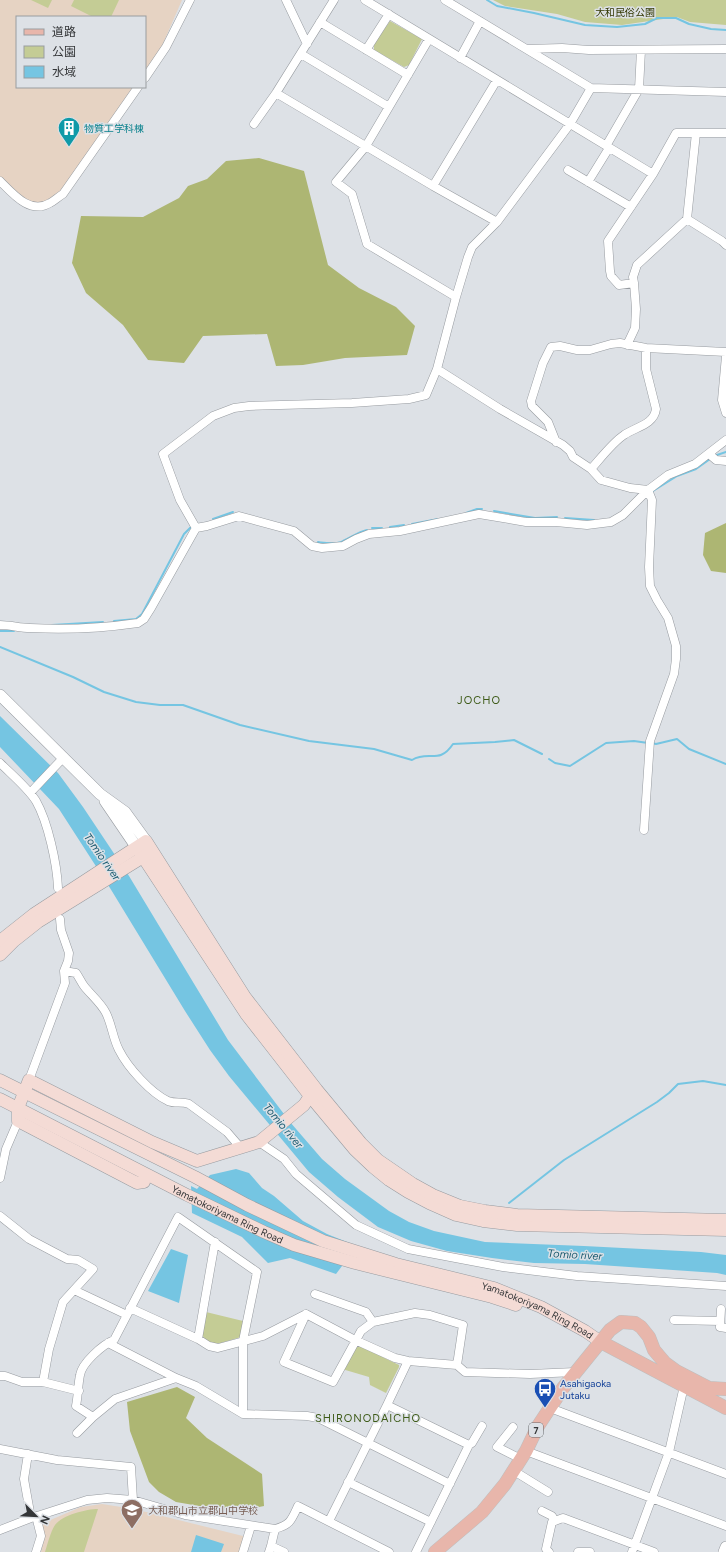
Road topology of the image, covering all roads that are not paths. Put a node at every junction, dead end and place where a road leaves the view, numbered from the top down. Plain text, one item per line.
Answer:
1 (190, 0) edge
2 (287, 0) edge
3 (334, 0) edge
4 (365, 0) edge
5 (445, 0) edge
6 (389, 14) junction
7 (480, 21) junction
8 (320, 22) junction
9 (430, 39) junction
10 (307, 44) junction
11 (526, 48) junction
12 (726, 49) edge
13 (366, 50) junction
14 (641, 50) junction
15 (301, 54) junction
16 (460, 58) junction
17 (408, 75) junction
18 (146, 77) edge
19 (497, 80) junction
20 (137, 88) edge
21 (591, 88) junction
22 (639, 89) junction
23 (726, 92) edge
24 (276, 93) junction
25 (389, 107) junction
26 (254, 124) dead end
27 (570, 124) junction
28 (696, 133) junction
29 (726, 133) edge
30 (366, 146) junction
31 (607, 147) junction
32 (568, 170) dead end
33 (653, 174) junction
34 (0, 181) edge
35 (588, 182) junction
36 (433, 186) junction
37 (631, 207) junction
38 (687, 219) junction
39 (497, 222) junction
40 (726, 245) edge
41 (634, 283) junction
42 (456, 297) junction
43 (628, 345) junction
44 (646, 348) junction
45 (726, 352) edge
46 (726, 356) edge
47 (437, 369) junction
48 (724, 398) edge
49 (726, 413) edge
50 (726, 440) edge
51 (556, 442) junction
52 (711, 456) junction
53 (726, 461) edge
54 (591, 469) junction
55 (648, 490) junction
56 (196, 528) junction
57 (0, 625) edge
58 (0, 695) edge
59 (60, 761) junction
60 (0, 763) edge
61 (30, 793) junction
62 (644, 830) dead end
63 (144, 849) junction
64 (95, 881) junction
65 (58, 888) dead end
66 (60, 919) dead end
67 (0, 941) edge
68 (0, 955) edge
69 (64, 970) junction
70 (0, 1080) edge
71 (29, 1080) junction
72 (24, 1093) junction
73 (307, 1098) junction
74 (0, 1099) edge
75 (18, 1108) junction
76 (18, 1121) junction
77 (258, 1138) junction
78 (242, 1146) junction
79 (3, 1149) edge
80 (149, 1172) dead end
81 (0, 1178) edge
82 (0, 1216) edge
83 (726, 1220) edge
84 (726, 1230) edge
85 (215, 1242) junction
86 (356, 1258) junction
87 (726, 1286) edge
88 (74, 1290) junction
89 (315, 1294) dead end
90 (721, 1309) dead end
91 (129, 1312) junction
92 (306, 1314) junction
93 (674, 1320) dead end
94 (720, 1321) junction
95 (373, 1322) junction
96 (726, 1328) edge
97 (198, 1339) junction
98 (355, 1340) junction
99 (243, 1341) junction
100 (601, 1342) junction
101 (108, 1343) junction
102 (408, 1361) junction
103 (457, 1366) junction
104 (575, 1372) junction
105 (0, 1376) edge
106 (176, 1378) junction
107 (43, 1382) junction
108 (684, 1386) junction
109 (726, 1389) edge
110 (79, 1390) junction
111 (387, 1405) junction
112 (550, 1408) junction
113 (726, 1408) edge
114 (243, 1414) junction
115 (93, 1417) junction
116 (482, 1426) dead end
117 (513, 1427) dead end
118 (78, 1433) dead end
119 (368, 1442) junction
120 (469, 1445) junction
121 (0, 1449) edge
122 (669, 1452) junction
123 (28, 1454) junction
124 (523, 1455) junction
125 (514, 1471) junction
126 (726, 1474) edge
127 (348, 1482) junction
128 (450, 1484) junction
129 (548, 1492) dead end
130 (652, 1498) junction
131 (133, 1500) junction
132 (542, 1511) dead end
133 (34, 1517) junction
134 (556, 1520) junction
135 (329, 1521) junction
136 (431, 1522) junction
137 (251, 1526) junction
138 (726, 1526) edge
139 (274, 1529) junction
140 (0, 1530) edge
141 (726, 1547) edge
142 (633, 1548) edge
143 (270, 1549) edge
144 (36, 1552) edge
145 (243, 1552) edge
146 (284, 1552) edge
147 (388, 1552) edge
148 (416, 1552) edge
149 (435, 1552) edge
150 (549, 1552) edge
151 (578, 1552) edge
152 (590, 1552) edge
153 (654, 1552) edge
154 (724, 1552) edge

1 - 18 street
2 - 10 street
3 - 8 street
4 - 6 street
5 - 7 street
6 - 9 street
6 - 13 street
7 - 11 street
7 - 16 street
8 - 10 street
8 - 13 street
9 - 16 street
9 - 17 street
10 - 15 street
11 - 14 street
11 - 21 street
12 - 14 street
13 - 17 street
14 - 22 street
15 - 24 street
15 - 25 street
16 - 19 street
17 - 25 street
19 - 27 street
19 - 36 street
20 - 34 street
21 - 22 street
21 - 27 street
22 - 23 street
22 - 31 street
24 - 26 street
24 - 30 street
25 - 30 street
27 - 31 street
27 - 39 street
28 - 29 street
28 - 33 street
28 - 38 street
30 - 36 street
30 - 42 street
31 - 33 street
31 - 35 street
32 - 35 street
33 - 37 street
35 - 37 street
36 - 39 street
37 - 41 street
38 - 40 street
38 - 41 street
39 - 42 street
41 - 43 street
42 - 47 street
43 - 44 street
43 - 51 street
44 - 45 street
44 - 54 street
46 - 48 street
47 - 51 street
47 - 56 street
48 - 49 street
50 - 52 street
51 - 54 street
52 - 53 street
52 - 55 street
54 - 55 street
55 - 56 street
55 - 62 street
56 - 57 street
58 - 59 street
59 - 61 street
59 - 63 street
60 - 61 street
61 - 65 street
63 - 64 main road
63 - 73 main road
64 - 67 main road
64 - 68 main road
66 - 69 street
69 - 71 street
69 - 78 street
70 - 72 main road, Yamatokoriyama Ring Road
71 - 72 main road
71 - 78 main road
72 - 75 main road
72 - 86 main road, Yamatokoriyama Ring Road
73 - 77 main road
73 - 83 main road
73 - 84 main road
74 - 75 main road, Yamatokoriyama Ring Road
75 - 76 main road
75 - 86 main road, Yamatokoriyama Ring Road
76 - 79 street
76 - 80 main road
77 - 78 main road
77 - 87 street
79 - 81 street
82 - 88 street
85 - 91 street
85 - 97 street
85 - 99 street
86 - 100 main road, Yamatokoriyama Ring Road
88 - 91 street
88 - 107 street
89 - 95 street
90 - 94 street
91 - 97 street
91 - 101 street
92 - 98 street
92 - 98 street
92 - 99 street
93 - 94 street
94 - 96 street
95 - 98 street
95 - 103 street
97 - 99 street
98 - 102 street
99 - 114 street
100 - 104 main road, 7
100 - 108 main road
100 - 109 main road, 7
101 - 106 street
101 - 110 street
102 - 103 street
102 - 111 street
103 - 104 street
104 - 112 main road, 7
105 - 107 street
106 - 114 street
106 - 115 street
107 - 110 street
108 - 113 main road
108 - 122 street
110 - 115 street
111 - 119 street
111 - 120 street
112 - 122 street
112 - 124 main road, 7
114 - 119 street
115 - 118 street
116 - 120 street
117 - 124 street
119 - 127 street
119 - 128 street
120 - 128 street
121 - 123 street
122 - 126 street
122 - 130 street
123 - 131 street
123 - 133 street
124 - 125 main road, 7
124 - 130 street
125 - 129 street
125 - 149 main road, 7
127 - 135 street
127 - 136 street
128 - 136 street
130 - 138 street
130 - 142 street
131 - 133 street
131 - 137 street
132 - 134 street
133 - 140 street
133 - 144 street
134 - 142 street
134 - 150 street
135 - 139 street
135 - 147 street
136 - 148 street
137 - 139 street
137 - 145 street
139 - 143 street
141 - 154 street
142 - 153 street
143 - 146 street
151 - 152 street

